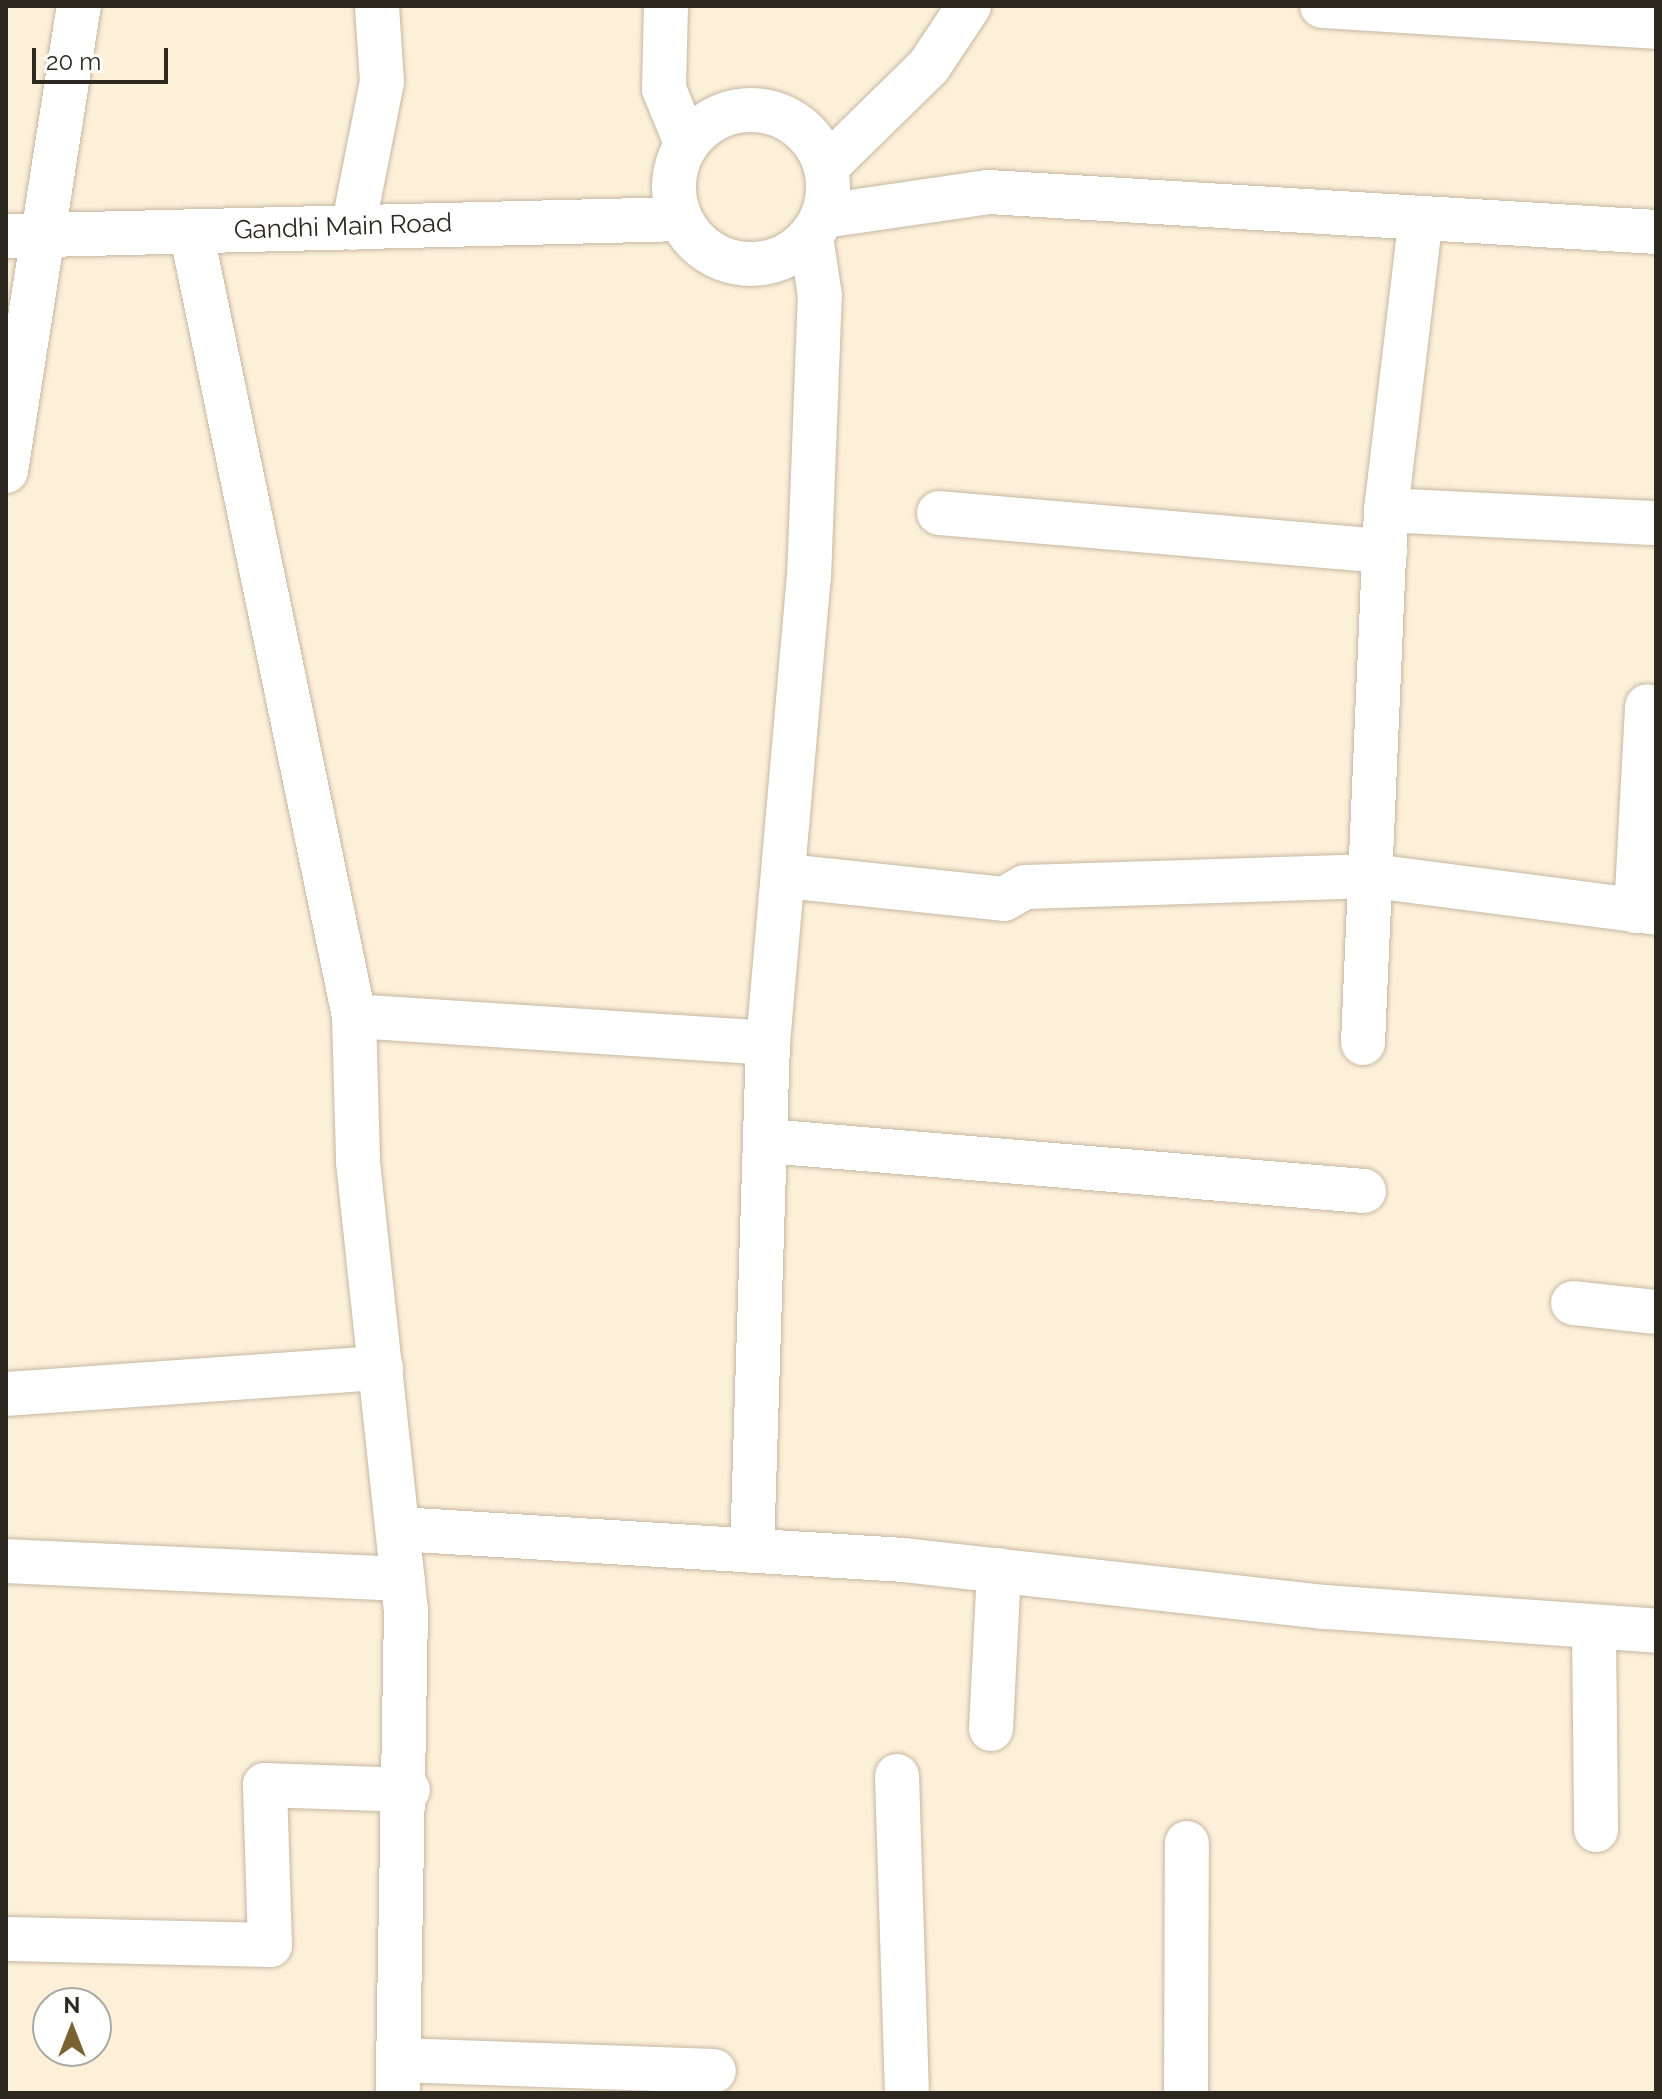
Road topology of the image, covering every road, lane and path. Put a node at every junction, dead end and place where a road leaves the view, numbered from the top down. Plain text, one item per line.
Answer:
1 (79, 6) edge
2 (377, 6) edge
3 (666, 6) edge
4 (969, 6) edge
5 (1322, 6) edge
6 (1656, 27) edge
7 (686, 143) junction
8 (827, 166) junction
9 (1421, 218) junction
10 (680, 219) junction
11 (818, 226) junction
12 (353, 228) junction
13 (191, 231) junction
14 (1656, 232) edge
15 (27, 235) edge
16 (6, 471) edge
17 (939, 513) dead end
18 (1656, 523) edge
19 (1385, 531) junction
20 (1647, 706) dead end
21 (786, 876) junction
22 (1373, 876) junction
23 (1646, 912) edge
24 (354, 1016) junction
25 (768, 1043) junction
26 (1363, 1043) dead end
27 (767, 1141) junction
28 (1364, 1191) dead end
29 (1573, 1303) dead end
30 (1656, 1312) edge
31 (381, 1368) junction
32 (6, 1394) edge
33 (399, 1529) junction
34 (752, 1551) junction
35 (6, 1561) edge
36 (999, 1570) junction
37 (403, 1579) junction
38 (1594, 1629) junction
39 (1656, 1631) edge
40 (991, 1729) dead end
41 (897, 1776) dead end
42 (408, 1790) junction
43 (1596, 1830) dead end
44 (1187, 1843) dead end
45 (6, 1939) edge
46 (714, 2071) dead end
47 (398, 2076) edge
48 (907, 2093) edge
49 (1186, 2093) edge

1 - 15 street
2 - 12 street
3 - 7 street
4 - 8 street
5 - 6 street
7 - 8 street
7 - 10 street
8 - 11 street
9 - 11 street
9 - 14 street
9 - 19 street
10 - 11 street
10 - 12 street, Gandhi Main Road
11 - 21 street
12 - 13 street, Gandhi Main Road
13 - 15 street, Gandhi Main Road
13 - 24 street
15 - 16 street
17 - 19 street
18 - 19 street
19 - 22 street
20 - 23 street
21 - 22 street
21 - 25 street
22 - 23 street
22 - 26 street
24 - 25 street
24 - 31 street
25 - 27 street
27 - 28 street
27 - 34 street
29 - 30 street
31 - 32 street
31 - 33 street
33 - 34 street
33 - 37 street
34 - 36 street
35 - 37 street
36 - 38 street
36 - 40 street
37 - 42 street
38 - 39 street
38 - 43 street
41 - 48 street
42 - 45 street
42 - 47 street
44 - 49 street
46 - 47 street

